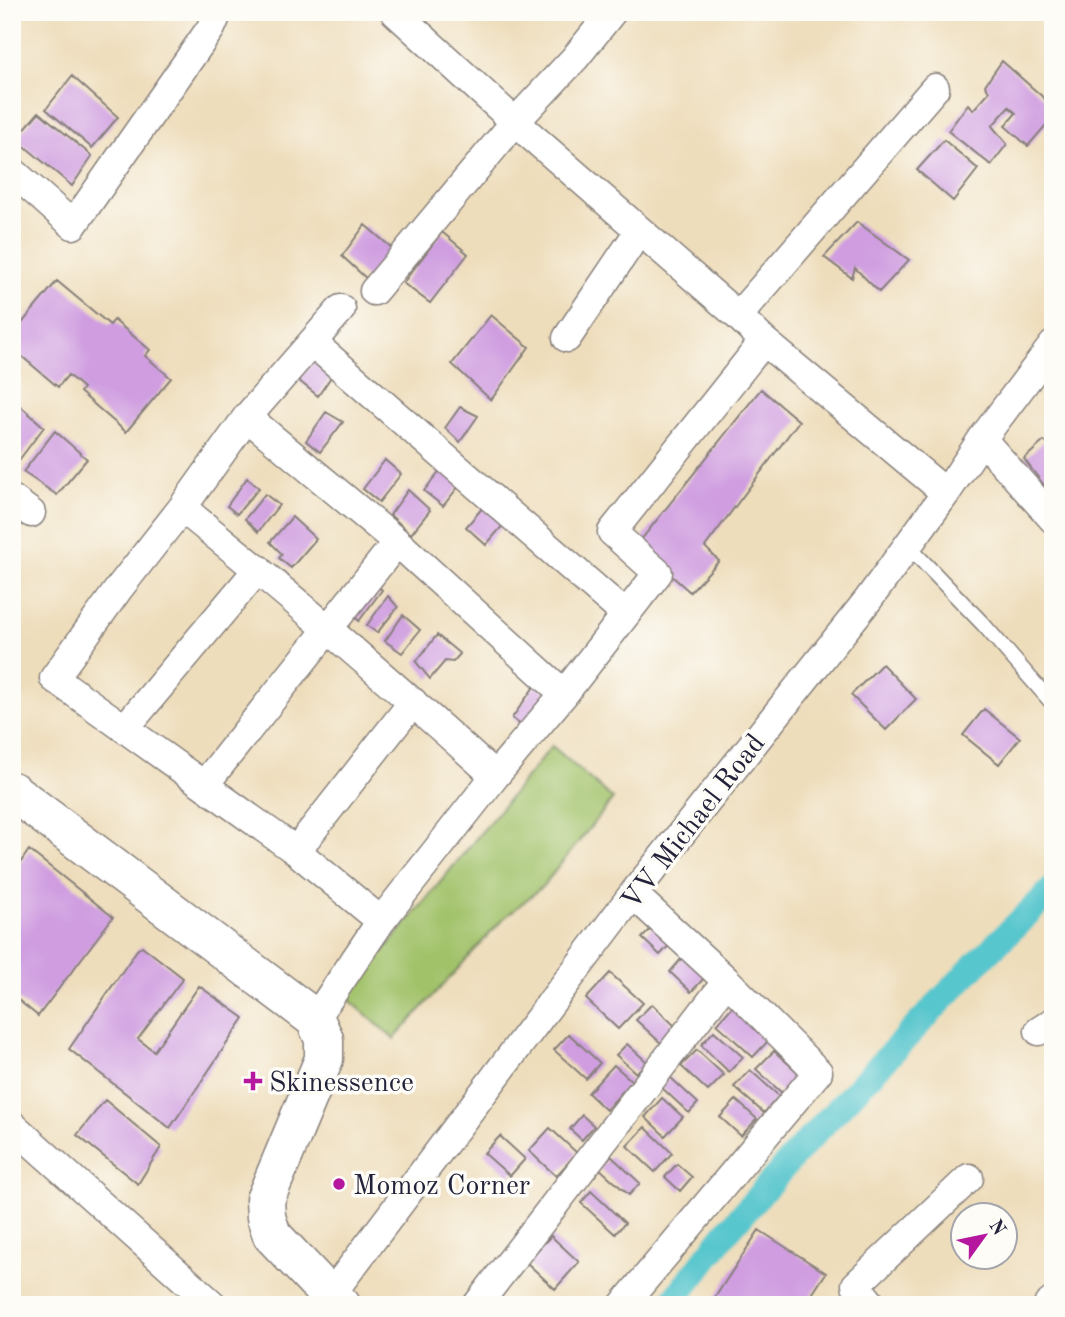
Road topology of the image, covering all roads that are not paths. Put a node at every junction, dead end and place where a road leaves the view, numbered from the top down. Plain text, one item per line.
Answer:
1 (218, 12) edge
2 (395, 12) edge
3 (612, 12) edge
4 (935, 88) dead end
5 (516, 122) junction
6 (12, 171) edge
7 (639, 231) junction
8 (374, 290) dead end
9 (341, 309) dead end
10 (738, 316) junction
11 (567, 338) dead end
12 (764, 341) junction
13 (313, 342) junction
14 (1053, 345) edge
15 (247, 417) junction
16 (982, 439) junction
17 (946, 493) junction
18 (182, 508) junction
19 (1053, 519) edge
20 (397, 542) junction
21 (907, 544) junction
22 (258, 569) junction
23 (625, 614) junction
24 (328, 628) junction
25 (564, 694) junction
26 (413, 702) junction
27 (1053, 704) edge
28 (125, 728) junction
29 (495, 776) junction
30 (204, 785) junction
31 (12, 791) edge
32 (296, 851) junction
33 (633, 894) junction
34 (381, 921) junction
35 (727, 981) junction
36 (315, 1019) junction
37 (12, 1125) edge
38 (970, 1178) dead end
39 (1053, 1301) edge
40 (331, 1302) edge
41 (213, 1305) edge
42 (477, 1305) edge
43 (623, 1305) edge
44 (872, 1305) edge
45 (1048, 1305) edge

1 - 6 street
2 - 5 street
3 - 5 street
4 - 10 street
5 - 7 street
5 - 8 street
7 - 10 street
7 - 11 street
9 - 13 street
10 - 12 street
12 - 17 street
12 - 23 street
13 - 15 street
13 - 23 street
14 - 16 street, VV Michael Road
15 - 18 street
15 - 20 street
16 - 17 street, VV Michael Road
16 - 19 street
17 - 21 street, VV Michael Road
18 - 22 street
18 - 28 street
20 - 24 street
20 - 25 street
21 - 27 lane
21 - 33 street, VV Michael Road
22 - 24 street
22 - 28 street
23 - 25 street
24 - 26 street
24 - 30 street
25 - 29 street
26 - 29 street
26 - 32 street
28 - 30 street
29 - 34 street
30 - 32 street
31 - 36 main road
32 - 34 street
33 - 35 street
33 - 40 street, VV Michael Road
34 - 36 street
35 - 42 street
35 - 43 street
36 - 40 main road
37 - 41 street
38 - 44 street
39 - 45 street

